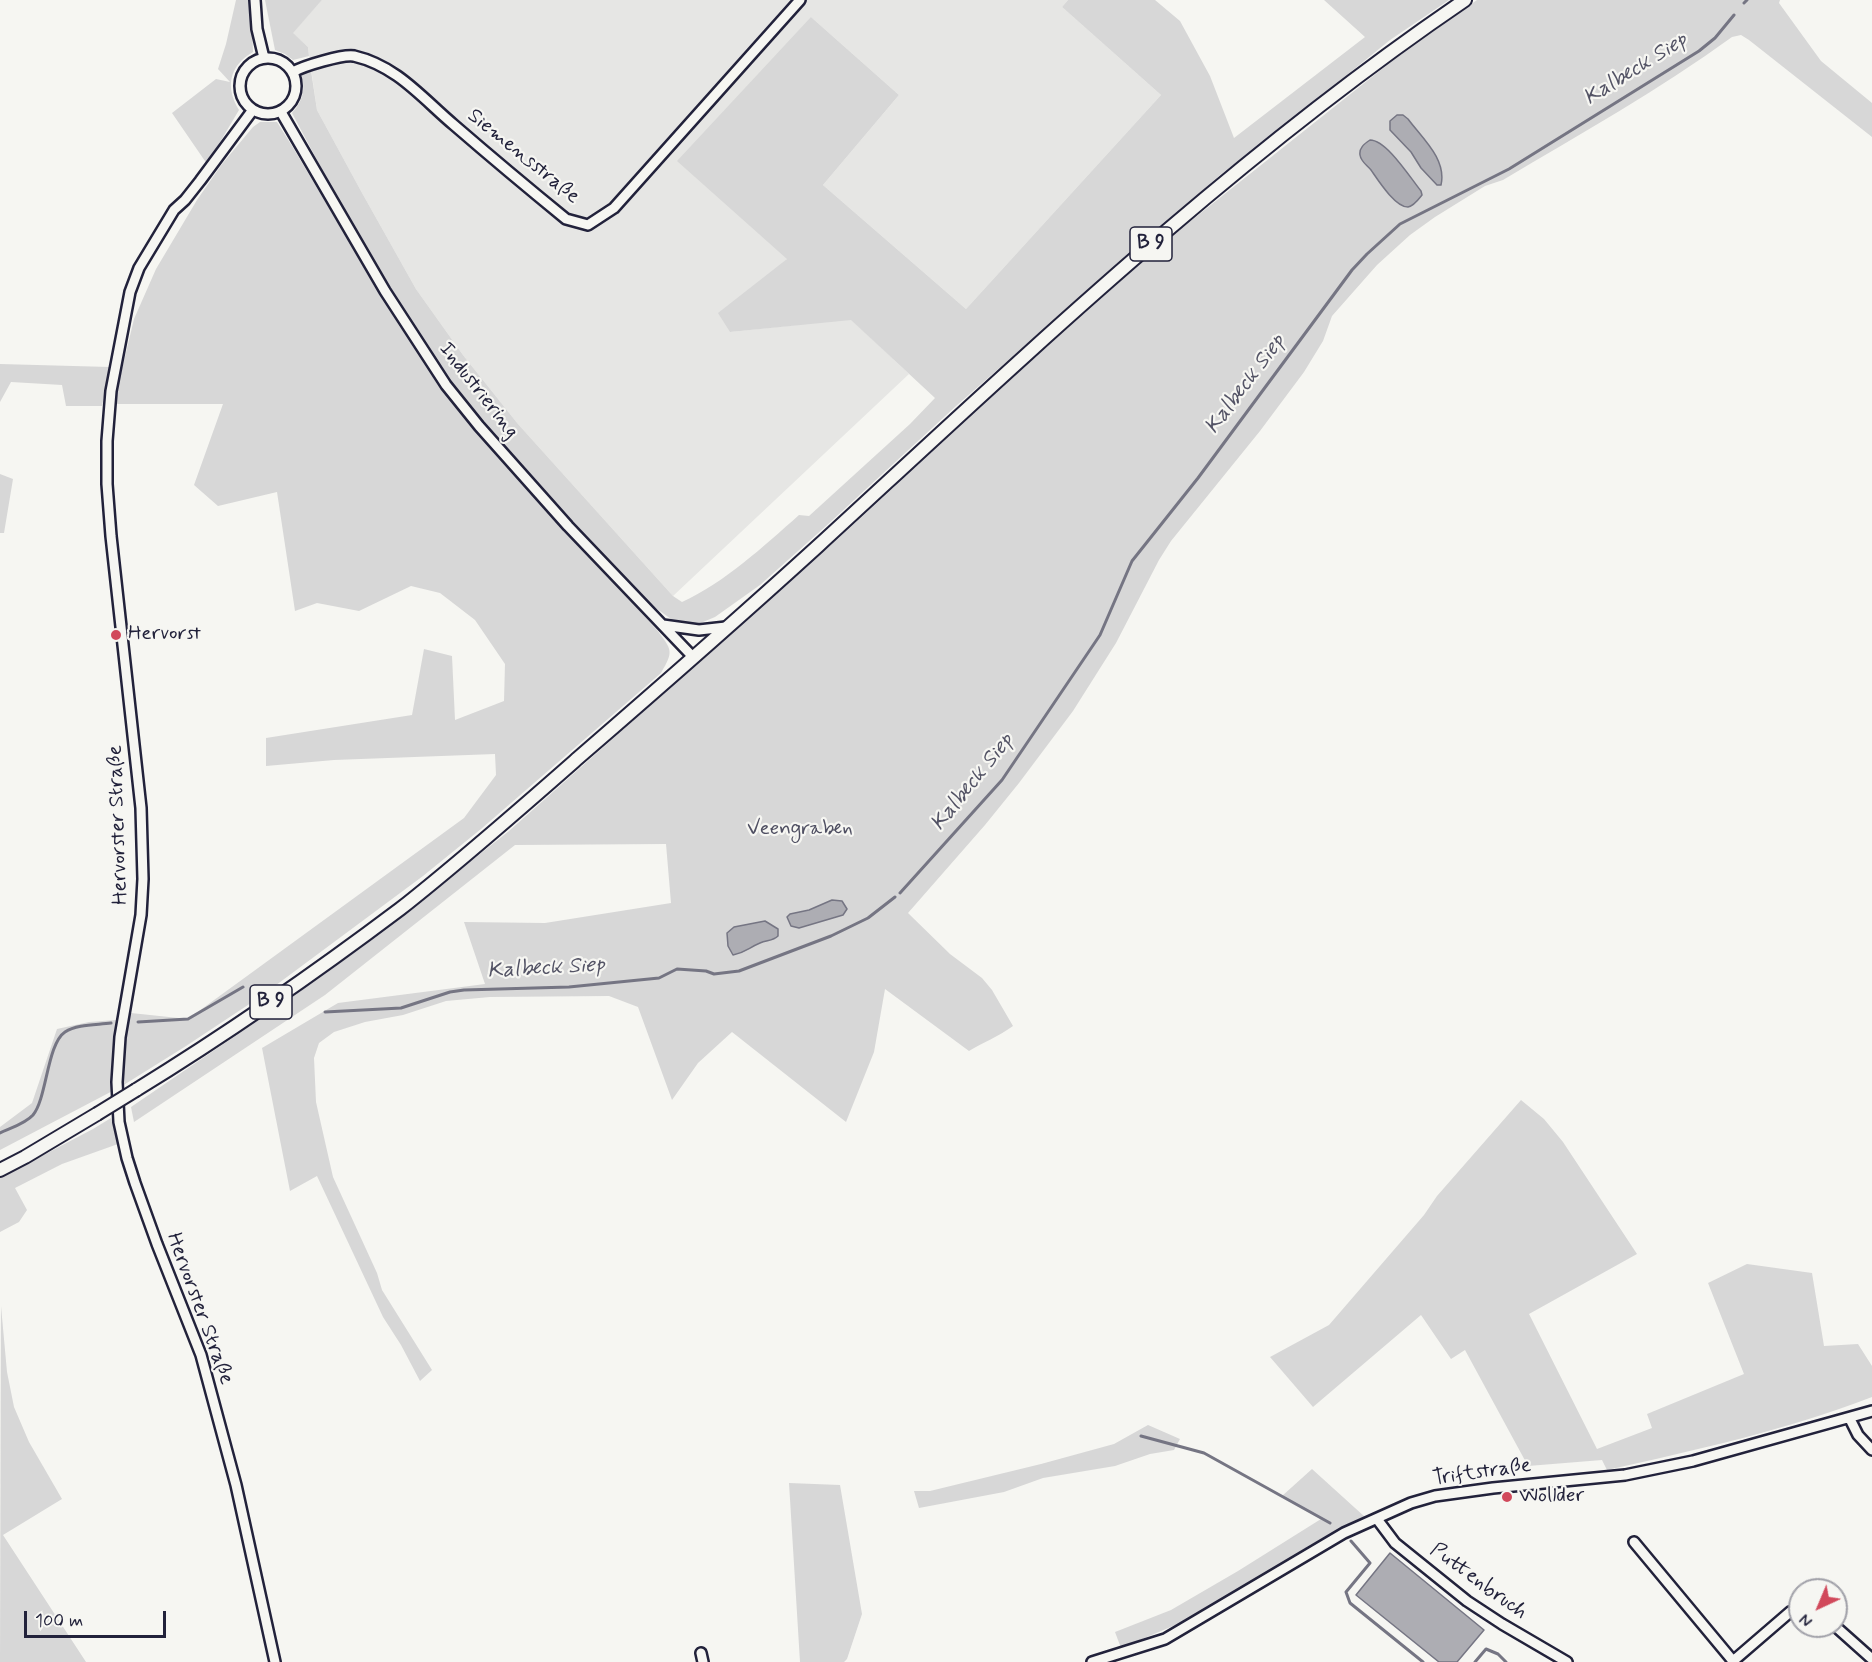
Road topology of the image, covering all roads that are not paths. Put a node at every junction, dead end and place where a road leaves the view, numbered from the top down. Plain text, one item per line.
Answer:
1 (255, 0) edge
2 (800, 0) edge
3 (1465, 0) edge
4 (264, 57) junction
5 (293, 72) junction
6 (252, 111) junction
7 (281, 112) junction
8 (663, 625) junction
9 (726, 627) junction
10 (693, 657) junction
11 (0, 1170) edge
12 (1872, 1412) edge
13 (1850, 1419) junction
14 (1872, 1450) edge
15 (1377, 1519) junction
16 (1634, 1542) dead end
17 (1788, 1614) edge
18 (1848, 1638) edge
19 (1872, 1659) edge
20 (275, 1662) edge
21 (1092, 1662) edge
22 (1567, 1662) edge
23 (1732, 1662) edge

1 - 4 street
2 - 5 street, Siemensstraße
3 - 9 main road, B 9
4 - 5 street
4 - 6 street
5 - 7 street
6 - 7 street
6 - 20 street, Hervorster Straße
7 - 8 street, Industriering
8 - 9 street
8 - 10 street, Industriering
9 - 10 main road, B 9
10 - 11 main road, B 9, bridge
12 - 13 street, Triftstraße
13 - 14 street
13 - 15 street, Triftstraße
15 - 21 street, Triftstraße
15 - 22 street, Puttenbruch
16 - 23 street
17 - 23 street
18 - 19 street

